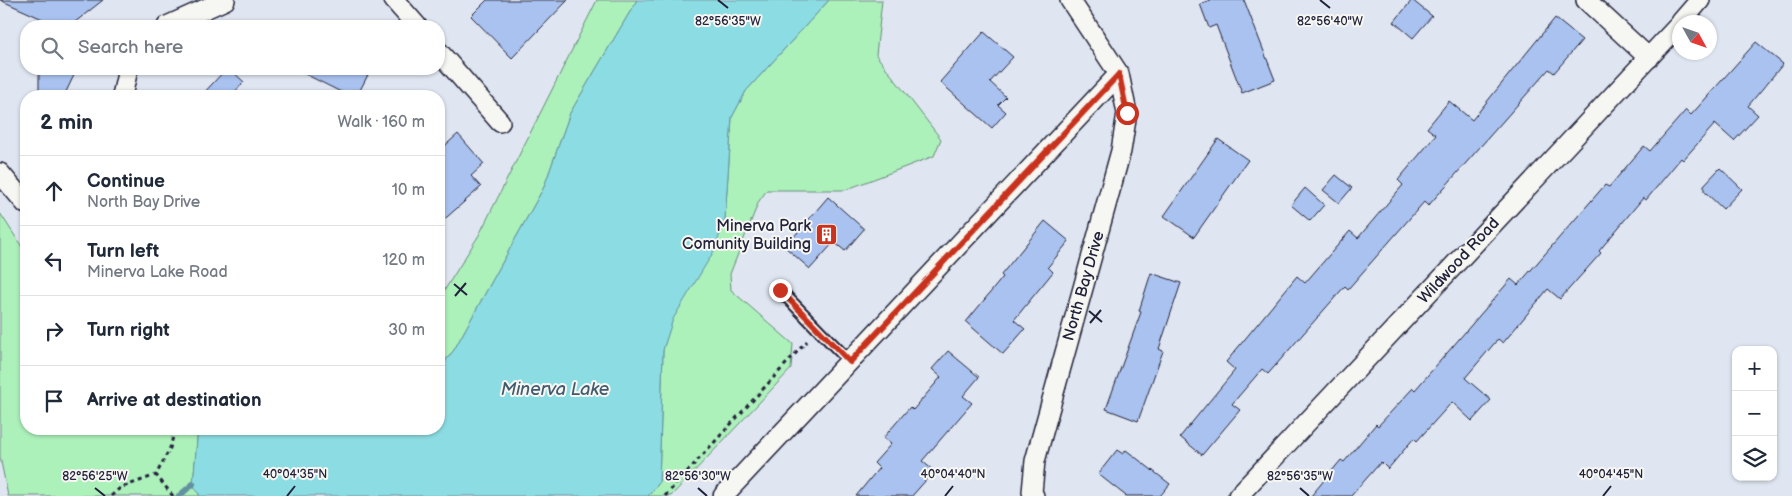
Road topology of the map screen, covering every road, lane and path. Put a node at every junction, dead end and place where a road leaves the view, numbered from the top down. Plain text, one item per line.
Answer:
1 (225, 0) edge
2 (394, 0) edge
3 (1070, 0) edge
4 (1586, 0) edge
5 (1700, 0) edge
6 (1687, 15) edge
7 (180, 20) edge
8 (412, 20) edge
9 (1672, 32) edge
10 (1650, 58) junction
11 (445, 59) edge
12 (1119, 74) junction
13 (127, 75) edge
14 (123, 90) edge
15 (500, 122) dead end
16 (0, 173) edge
17 (20, 197) edge
18 (780, 290) dead end
19 (818, 329) junction
20 (850, 362) junction
21 (173, 435) edge
22 (156, 475) junction
23 (111, 496) edge
24 (173, 496) edge
25 (665, 496) edge
26 (723, 496) edge
27 (1034, 496) edge
28 (1238, 496) edge

1 - 7 street
2 - 8 street
3 - 12 street
4 - 10 street
5 - 6 street, Wildwood Road
9 - 10 street, Wildwood Road
10 - 28 street, Wildwood Road
11 - 15 street
12 - 20 street
12 - 27 street, North Bay Drive
13 - 14 street
16 - 17 street
18 - 19 lane
19 - 20 lane
19 - 25 path
20 - 26 street
21 - 22 path
22 - 23 path
22 - 24 path

